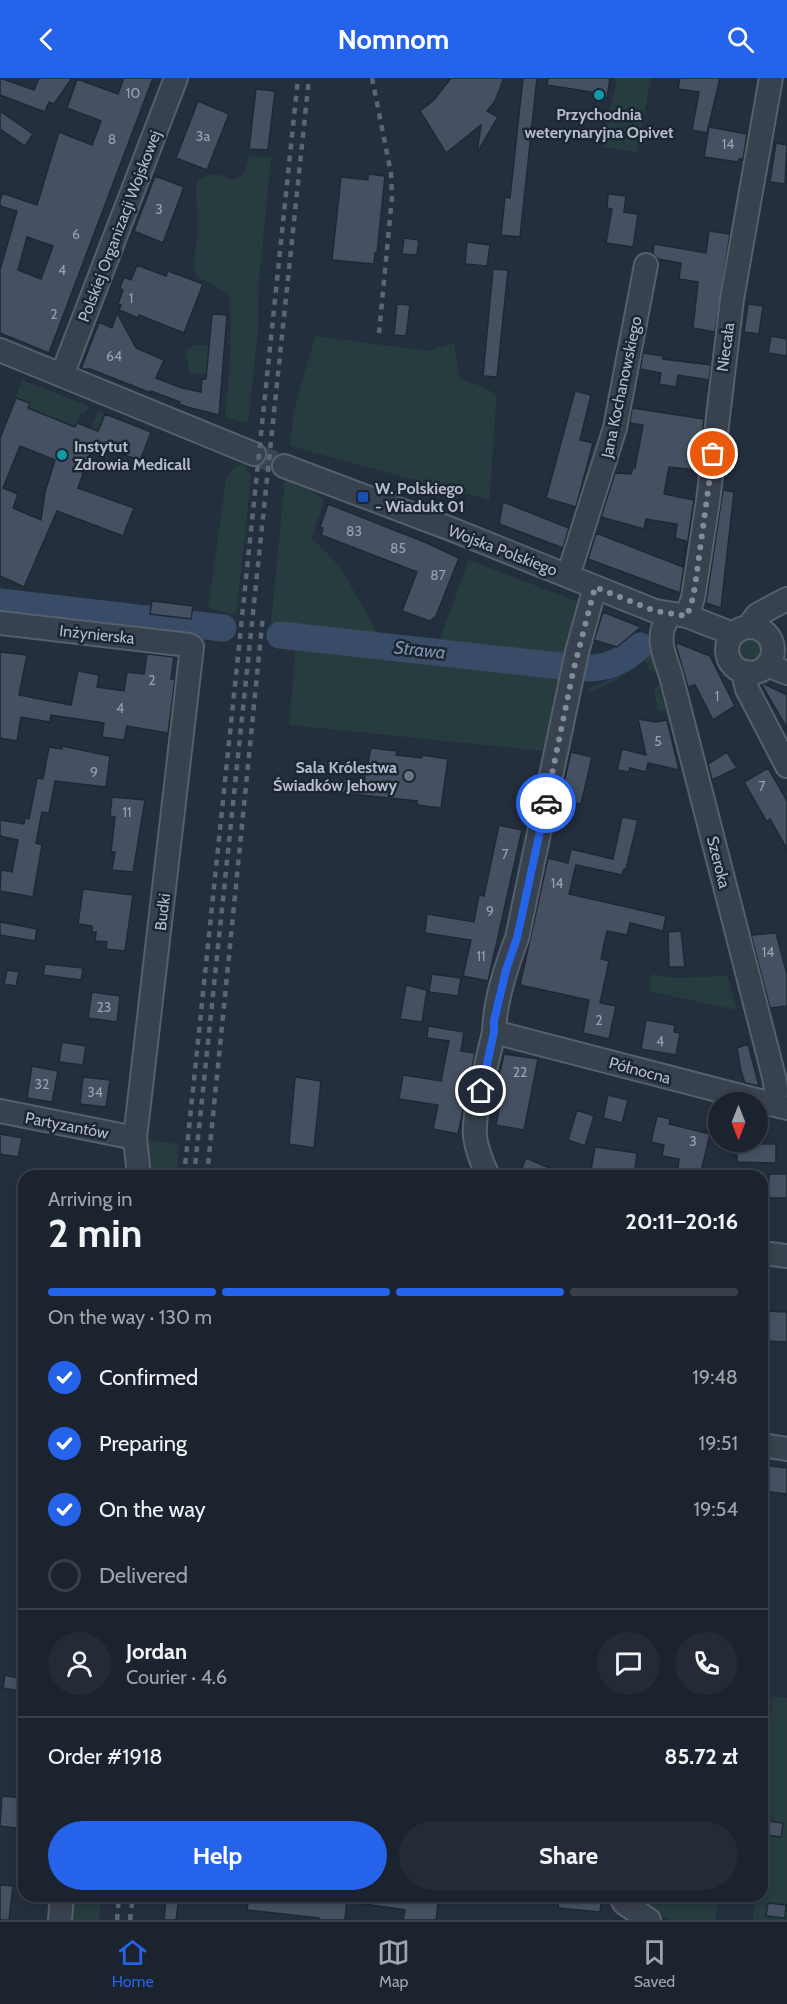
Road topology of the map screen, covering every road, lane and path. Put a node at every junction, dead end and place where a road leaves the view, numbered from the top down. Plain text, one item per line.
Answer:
1 (176, 78) edge
2 (771, 78) edge
3 (646, 265) dead end
4 (0, 350) edge
5 (62, 375) junction
6 (254, 454) tunnel mouth
7 (284, 465) tunnel mouth
8 (568, 576) junction
9 (595, 587) junction
10 (786, 600) edge
11 (669, 616) junction
12 (0, 623) edge
13 (736, 636) junction
14 (192, 647) joint
15 (772, 660) edge
16 (787, 766) edge
17 (494, 1032) junction
18 (781, 1107) edge
19 (0, 1111) edge
20 (135, 1138) junction
21 (138, 1170) edge
22 (485, 1170) edge
23 (768, 1254) edge
24 (787, 1256) edge
25 (768, 1446) edge
26 (787, 1449) edge
27 (62, 1902) edge
28 (624, 1902) edge
29 (60, 1920) edge
30 (649, 1920) edge

1 - 5 street, Polskiej Organizacji Wojskowej
2 - 11 street, Niecała
3 - 8 street, Jana Kochanowskiego
4 - 5 street
5 - 6 street
7 - 8 street, Wojska Polskiego
8 - 9 street, Wojska Polskiego
9 - 11 street, Wojska Polskiego
9 - 17 street
10 - 13 street
10 - 15 street
11 - 13 street, Wojska Polskiego
11 - 18 street, Szeroka
12 - 14 street, Inżynierska
13 - 15 street, Wojska Polskiego
13 - 15 street
14 - 20 street, Budki
15 - 16 street
17 - 18 street, Północna
17 - 22 street
19 - 20 street, Partyzantów
20 - 21 street, Budki
23 - 24 street
25 - 26 street
27 - 29 street
28 - 30 street

